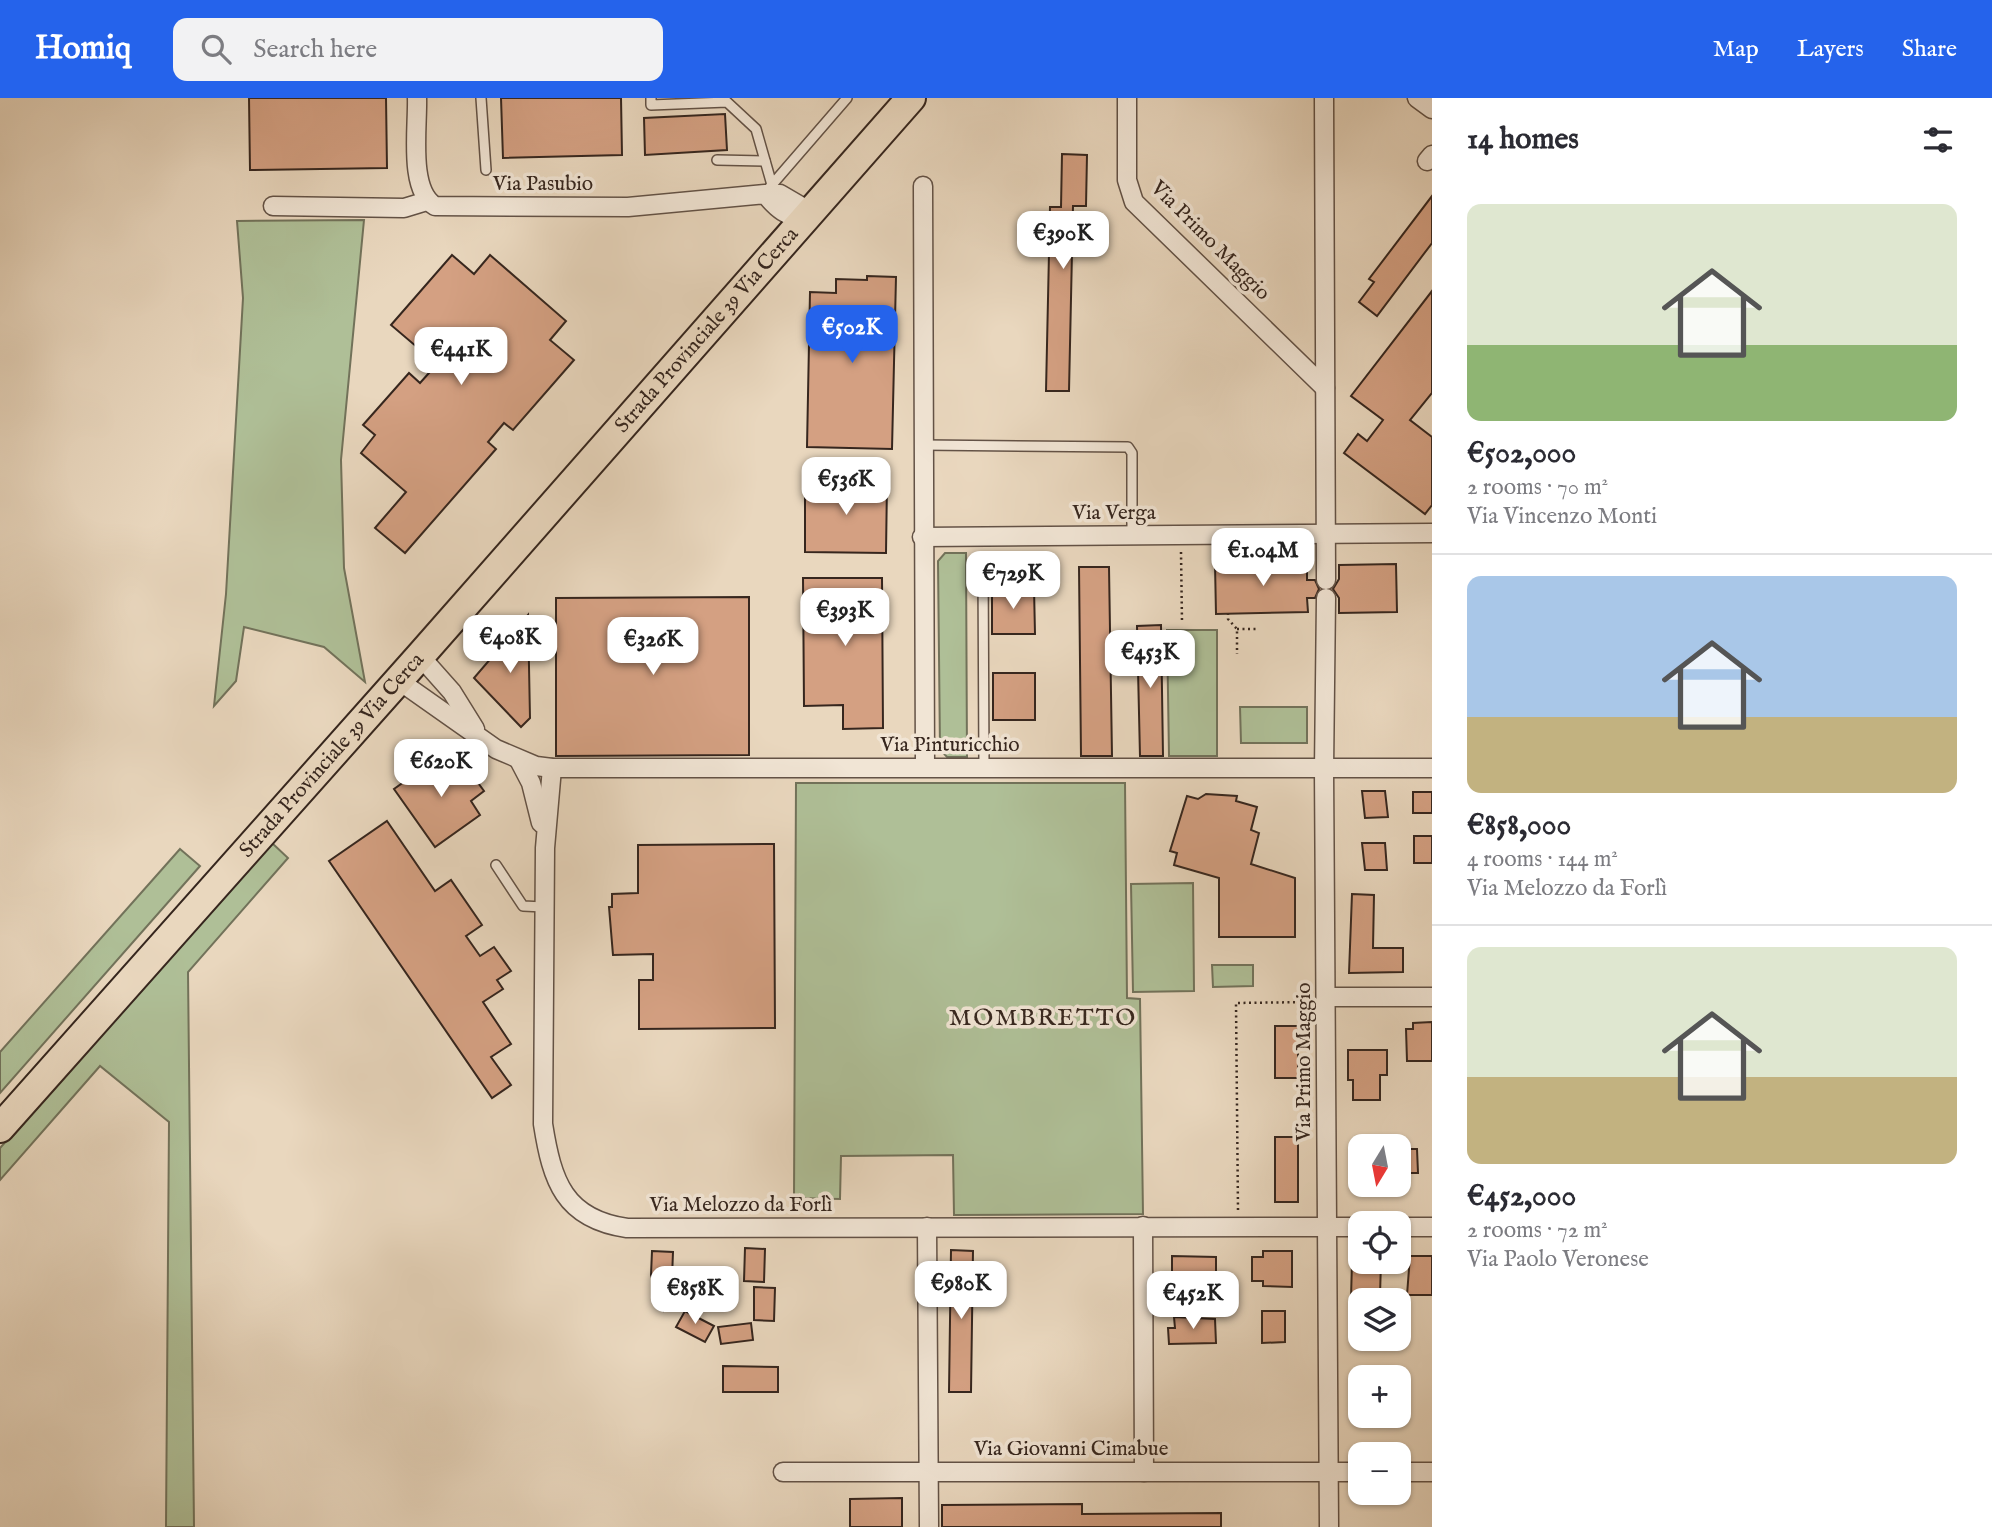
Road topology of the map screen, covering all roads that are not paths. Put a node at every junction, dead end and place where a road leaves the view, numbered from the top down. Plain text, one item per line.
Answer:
1 (417, 98) edge
2 (481, 98) edge
3 (651, 98) edge
4 (847, 98) edge
5 (911, 98) edge
6 (1128, 98) edge
7 (1324, 98) edge
8 (1417, 98) edge
9 (1432, 109) edge
10 (717, 160) dead end
11 (765, 161) junction
12 (486, 170) dead end
13 (923, 186) dead end
14 (768, 190) junction
15 (427, 201) junction
16 (273, 206) dead end
17 (806, 219) junction
18 (1325, 388) junction
19 (922, 446) junction
20 (1432, 533) edge
21 (1326, 534) junction
22 (1132, 535) junction
23 (922, 537) junction
24 (983, 564) dead end
25 (420, 656) junction
26 (398, 680) junction
27 (477, 732) junction
28 (519, 760) junction
29 (925, 767) junction
30 (984, 767) junction
31 (552, 768) junction
32 (1432, 768) edge
33 (1324, 770) junction
34 (545, 848) junction
35 (496, 865) dead end
36 (544, 907) junction
37 (1432, 997) edge
38 (1327, 1000) junction
39 (0, 1128) edge
40 (1143, 1226) junction
41 (927, 1227) junction
42 (1328, 1227) junction
43 (1348, 1227) edge
44 (1411, 1227) edge
45 (1432, 1227) edge
46 (783, 1472) dead end
47 (929, 1472) junction
48 (1144, 1472) junction
49 (1328, 1472) junction
50 (1348, 1472) edge
51 (1411, 1472) edge
52 (1432, 1472) edge
53 (929, 1527) edge
54 (1329, 1527) edge

1 - 15 street
2 - 12 lane
3 - 11 lane
4 - 14 lane
5 - 17 main road, Strada Provinciale 39 Via Cerca
6 - 18 street, Via Primo Maggio
7 - 18 street, Via Primo Maggio
8 - 9 street
10 - 11 lane
11 - 14 lane
13 - 19 street
14 - 15 street, Via Pasubio
14 - 17 street
15 - 16 street
17 - 25 main road, Strada Provinciale 39 Via Cerca
18 - 21 street, Via Primo Maggio
19 - 22 lane
19 - 23 street
20 - 21 street, Via Verga
21 - 22 street, Via Verga
21 - 33 street, Via Primo Maggio
22 - 23 street, Via Verga
23 - 29 street
24 - 30 lane
25 - 26 main road, Strada Provinciale 39 Via Cerca
25 - 27 street
26 - 27 street
26 - 39 main road, Strada Provinciale 39 Via Cerca
27 - 28 street, Via Pinturicchio
28 - 31 street, Via Pinturicchio
28 - 34 street
29 - 30 street, Via Pinturicchio
29 - 31 street, Via Pinturicchio
30 - 33 street, Via Pinturicchio
31 - 34 street, Via Melozzo da Forlì
32 - 33 street, Via Pinturicchio
33 - 38 street, Via Primo Maggio
34 - 36 street, Via Melozzo da Forlì
35 - 36 lane
36 - 41 street, Via Melozzo da Forlì
37 - 38 street
38 - 42 street, Via Primo Maggio
40 - 41 street, Via Melozzo da Forlì
40 - 42 street, Via Melozzo da Forlì
40 - 48 street
41 - 47 street
42 - 43 street, Via Melozzo da Forlì
42 - 49 street, Via Primo Maggio
44 - 45 street
46 - 47 street, Via Giovanni Cimabue
47 - 48 street, Via Giovanni Cimabue
47 - 53 street
48 - 49 street, Via Giovanni Cimabue
49 - 50 street, Via Giovanni Cimabue
49 - 54 street, Via Primo Maggio
51 - 52 street

